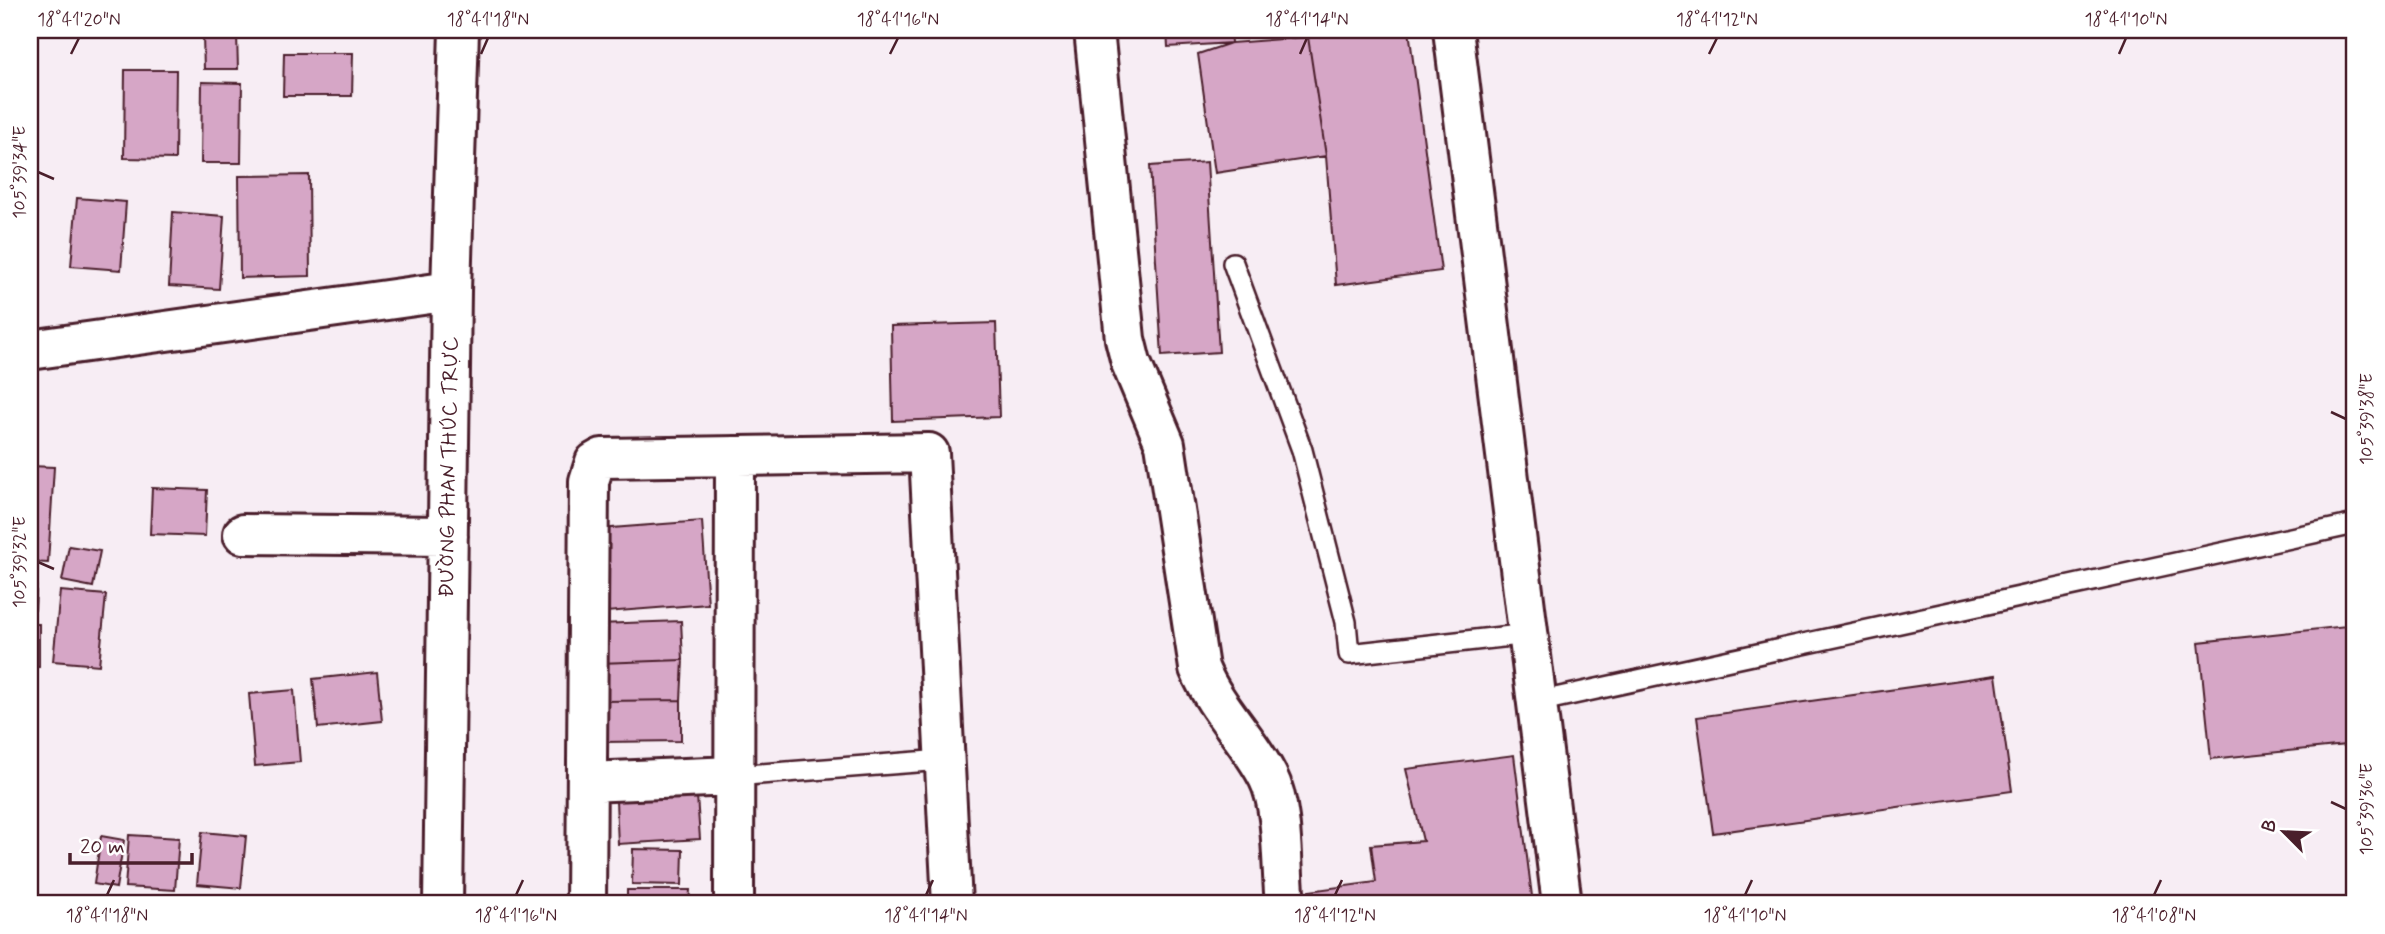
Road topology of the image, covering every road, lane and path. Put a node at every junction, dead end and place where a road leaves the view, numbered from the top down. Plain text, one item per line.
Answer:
1 (458, 30) edge
2 (1094, 30) edge
3 (1453, 30) edge
4 (1233, 263) dead end
5 (451, 290) junction
6 (30, 349) edge
7 (735, 456) junction
8 (2355, 524) edge
9 (243, 534) dead end
10 (447, 536) junction
11 (1528, 634) junction
12 (1537, 702) junction
13 (943, 760) junction
14 (734, 776) junction
15 (587, 782) junction
16 (443, 904) edge
17 (586, 904) edge
18 (734, 904) edge
19 (952, 904) edge
20 (1285, 904) edge
21 (1562, 904) edge

1 - 5 street, ĐƯỜNG PHAN THÚC TRỰC
2 - 20 street
3 - 11 street
4 - 11 lane
5 - 6 street
5 - 10 street, ĐƯỜNG PHAN THÚC TRỰC
7 - 13 street
7 - 14 street
7 - 15 street
8 - 12 lane
9 - 10 street
10 - 16 street, ĐƯỜNG PHAN THÚC TRỰC
11 - 12 street
12 - 21 street
13 - 14 lane
13 - 19 street
14 - 15 street
14 - 18 street
15 - 17 street

